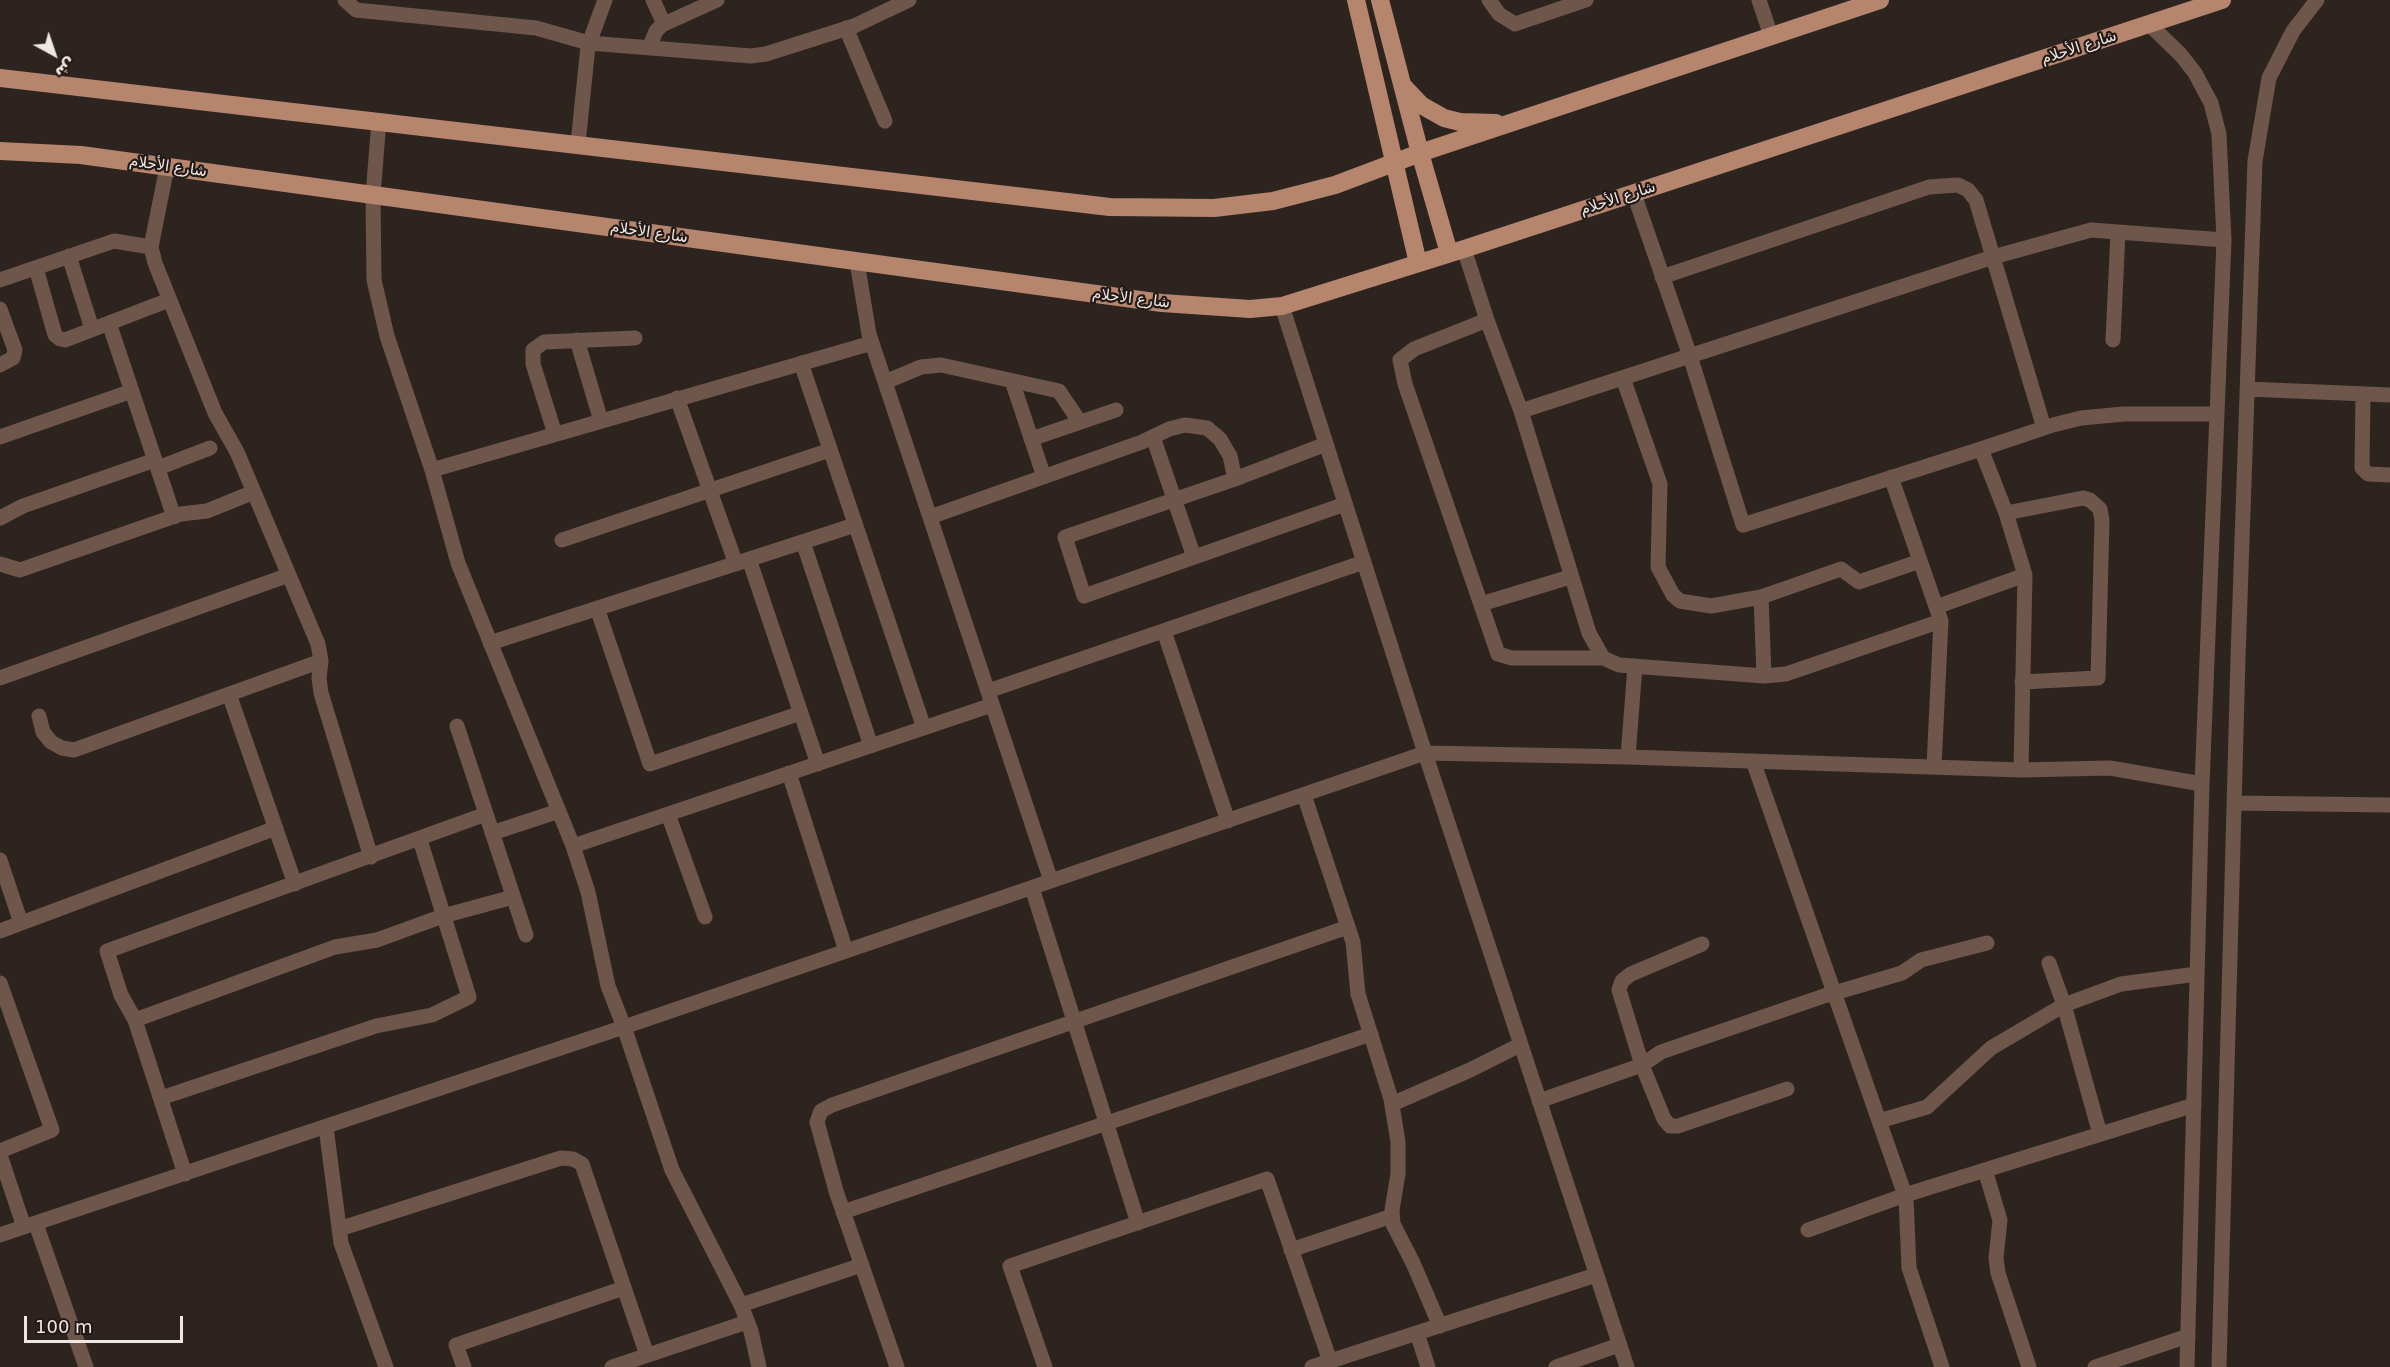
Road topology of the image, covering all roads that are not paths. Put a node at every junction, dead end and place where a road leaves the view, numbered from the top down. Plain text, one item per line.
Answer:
1 (345, 0) edge
2 (605, 0) edge
3 (653, 0) edge
4 (717, 0) edge
5 (909, 0) edge
6 (1356, 0) edge
7 (1380, 0) edge
8 (1490, 0) edge
9 (1586, 0) edge
10 (1760, 0) edge
11 (1880, 0) edge
12 (2222, 0) edge
13 (2316, 0) edge
14 (664, 24) junction
15 (2151, 25) junction
16 (846, 28) junction
17 (1771, 36) junction
18 (589, 43) junction
19 (649, 48) junction
20 (0, 78) edge
21 (1401, 84) junction
22 (379, 121) junction
23 (885, 121) dead end
24 (1509, 123) junction
25 (578, 144) junction
26 (0, 151) edge
27 (1420, 153) junction
28 (1395, 162) junction
29 (167, 167) junction
30 (1634, 194) junction
31 (373, 195) junction
32 (2118, 232) junction
33 (2224, 240) junction
34 (151, 246) junction
35 (1456, 251) junction
36 (69, 256) junction
37 (1992, 257) junction
38 (857, 262) junction
39 (1418, 263) junction
40 (36, 268) junction
41 (1662, 278) junction
42 (0, 280) edge
43 (169, 300) junction
44 (1282, 306) junction
45 (0, 309) edge
46 (1487, 320) junction
47 (109, 323) junction
48 (92, 329) junction
49 (635, 338) dead end
50 (577, 340) junction
51 (2113, 340) dead end
52 (872, 343) junction
53 (1690, 356) junction
54 (801, 363) junction
55 (0, 365) edge
56 (1623, 378) junction
57 (1012, 381) junction
58 (885, 382) junction
59 (2247, 389) junction
60 (132, 391) junction
61 (2362, 394) junction
62 (2390, 395) edge
63 (677, 399) junction
64 (1116, 410) dead end
65 (1521, 411) junction
66 (2217, 414) junction
67 (601, 421) junction
68 (1079, 421) junction
69 (2044, 428) junction
70 (555, 434) junction
71 (0, 437) edge
72 (1153, 437) junction
73 (1031, 439) junction
74 (1326, 444) junction
75 (210, 448) dead end
76 (830, 450) junction
77 (1982, 450) junction
78 (157, 464) junction
79 (432, 470) junction
80 (2390, 475) edge
81 (1044, 477) junction
82 (1891, 477) junction
83 (1235, 479) junction
84 (710, 490) junction
85 (254, 492) junction
86 (1174, 500) junction
87 (1345, 504) junction
88 (2006, 513) junction
89 (174, 517) junction
90 (930, 517) junction
91 (0, 518) edge
92 (855, 525) junction
93 (562, 540) dead end
94 (803, 542) junction
95 (1194, 557) junction
96 (742, 561) junction
97 (1920, 561) junction
98 (1364, 562) junction
99 (0, 564) edge
100 (289, 575) junction
101 (2025, 575) junction
102 (1570, 577) junction
103 (1761, 597) junction
104 (1481, 604) junction
105 (597, 608) junction
106 (1939, 614) junction
107 (1164, 631) junction
108 (490, 643) junction
109 (1603, 658) junction
110 (321, 661) junction
111 (1635, 666) junction
112 (1764, 676) junction
113 (0, 678) edge
114 (2022, 682) junction
115 (229, 694) junction
116 (990, 698) junction
117 (801, 713) junction
118 (39, 716) dead end
119 (457, 726) dead end
120 (924, 728) junction
121 (871, 746) junction
122 (1425, 753) junction
123 (1628, 757) junction
124 (1753, 761) junction
125 (818, 764) junction
126 (1934, 768) junction
127 (2021, 770) junction
128 (789, 773) junction
129 (2202, 784) junction
130 (1304, 795) junction
131 (2234, 803) junction
132 (2390, 805) edge
133 (559, 811) junction
134 (486, 814) junction
135 (668, 814) junction
136 (1228, 820) junction
137 (276, 828) junction
138 (492, 833) junction
139 (420, 840) junction
140 (573, 846) junction
141 (371, 857) junction
142 (0, 860) edge
143 (1051, 881) junction
144 (295, 884) junction
145 (1032, 888) junction
146 (513, 897) junction
147 (444, 916) junction
148 (705, 916) dead end
149 (21, 923) junction
150 (1348, 927) junction
151 (0, 931) edge
152 (526, 935) dead end
153 (1987, 943) dead end
154 (1702, 944) dead end
155 (846, 951) junction
156 (2049, 963) dead end
157 (2197, 974) junction
158 (0, 983) edge
159 (1833, 993) junction
160 (2064, 1005) junction
161 (135, 1020) junction
162 (1074, 1021) junction
163 (624, 1027) junction
164 (1371, 1034) junction
165 (1520, 1045) junction
166 (1642, 1065) junction
167 (1787, 1089) dead end
168 (161, 1098) junction
169 (1539, 1101) junction
170 (1392, 1104) junction
171 (2194, 1105) junction
172 (1879, 1121) junction
173 (1106, 1123) junction
174 (326, 1127) junction
175 (2100, 1134) junction
176 (0, 1153) edge
177 (1985, 1170) junction
178 (185, 1174) junction
179 (1905, 1195) junction
180 (843, 1212) junction
181 (1392, 1216) junction
182 (1138, 1223) junction
183 (30, 1225) junction
184 (339, 1229) junction
185 (1808, 1230) dead end
186 (0, 1236) edge
187 (1291, 1250) junction
188 (862, 1265) junction
189 (1596, 1275) junction
190 (624, 1288) junction
191 (741, 1305) junction
192 (747, 1322) junction
193 (1440, 1326) junction
194 (1417, 1333) junction
195 (2188, 1336) junction
196 (1619, 1345) junction
197 (647, 1355) junction
198 (1330, 1361) junction
199 (86, 1367) edge
200 (386, 1367) edge
201 (464, 1367) edge
202 (612, 1367) edge
203 (759, 1367) edge
204 (897, 1367) edge
205 (1045, 1367) edge
206 (1312, 1367) edge
207 (1428, 1367) edge
208 (1556, 1367) edge
209 (1627, 1367) edge
210 (1942, 1367) edge
211 (2029, 1367) edge
212 (2095, 1367) edge
213 (2187, 1367) edge
214 (2219, 1367) edge

1 - 18 street
2 - 18 street
3 - 14 street
4 - 14 street
5 - 16 street
6 - 28 main road
7 - 21 main road
8 - 9 street
10 - 17 street
11 - 17 main road
12 - 15 main road, شارع الأحلام
13 - 59 street
14 - 19 street
15 - 30 main road, شارع الأحلام
15 - 33 street
16 - 19 street
16 - 23 street
17 - 24 main road
18 - 19 street
18 - 25 street
20 - 22 main road
21 - 24 main road
21 - 27 main road
22 - 25 main road
22 - 31 street
24 - 27 main road
25 - 28 main road
26 - 29 main road, شارع الأحلام
27 - 28 main road
27 - 35 main road
28 - 39 main road
29 - 31 main road, شارع الأحلام
29 - 34 street
30 - 35 main road, شارع الأحلام
30 - 41 street
31 - 38 main road, شارع الأحلام
31 - 79 street
32 - 33 street
32 - 37 street
32 - 51 street
33 - 66 street
34 - 36 street
34 - 43 street
35 - 39 main road, شارع الأحلام
35 - 46 street
36 - 40 street
36 - 48 street
37 - 41 street
37 - 53 street
37 - 69 street
38 - 44 main road, شارع الأحلام
38 - 52 street
39 - 44 main road, شارع الأحلام
40 - 42 street
40 - 48 street
41 - 53 street
43 - 47 street
43 - 85 street
44 - 74 street
45 - 55 street
46 - 65 street
46 - 104 street
47 - 48 street
47 - 60 street
49 - 50 street
50 - 67 street
50 - 70 street
52 - 54 street
52 - 58 street
53 - 56 street
53 - 82 street
54 - 63 street
54 - 76 street
56 - 65 street
56 - 103 street
57 - 58 street
57 - 68 street
57 - 73 street
58 - 90 street
59 - 61 street
59 - 131 street
60 - 71 street
60 - 78 street
61 - 62 street
61 - 80 street
63 - 67 street
63 - 84 street
64 - 68 street
65 - 102 street
66 - 69 street
66 - 129 street
67 - 70 street
68 - 73 street
69 - 77 street
70 - 79 street
72 - 81 street
72 - 83 street
72 - 86 street
73 - 81 street
74 - 83 street
74 - 87 street
75 - 78 street
76 - 84 street
76 - 92 street
77 - 82 street
77 - 88 street
78 - 89 street
78 - 91 street
79 - 108 street
81 - 90 street
82 - 97 street
83 - 86 street
84 - 93 street
84 - 96 street
85 - 89 street
85 - 100 street
86 - 95 street
86 - 95 street
87 - 95 street
87 - 98 street
88 - 101 street
88 - 114 street
89 - 99 street
90 - 116 street
92 - 94 street
92 - 120 street
94 - 96 street
94 - 121 street
96 - 105 street
96 - 117 street
97 - 103 street
97 - 106 street
98 - 107 street
98 - 122 street
100 - 110 street
100 - 113 street
101 - 106 street
101 - 114 street
102 - 104 street
102 - 109 street
103 - 112 street
104 - 109 street
105 - 108 street
105 - 117 street
106 - 112 street
106 - 126 street
107 - 116 street
107 - 136 street
108 - 133 street
109 - 111 street
110 - 115 street
110 - 141 street
111 - 112 street
111 - 123 street
114 - 127 street
115 - 118 street
115 - 137 street
116 - 120 street
116 - 143 street
117 - 125 street
119 - 134 street
120 - 121 street
121 - 125 street
122 - 123 street
122 - 130 street
122 - 165 street
123 - 124 street
124 - 126 street
124 - 159 street
125 - 128 street
126 - 127 street
127 - 129 street
128 - 135 street
128 - 155 street
129 - 157 street
130 - 136 street
130 - 150 street
131 - 132 street
131 - 214 street
133 - 138 street
133 - 140 street
134 - 138 street
134 - 139 street
135 - 140 street
135 - 148 street
136 - 143 street
137 - 144 street
137 - 149 street
138 - 146 street
139 - 141 street
139 - 147 street
140 - 163 street
141 - 144 street
142 - 149 street
143 - 145 street
144 - 161 street
145 - 155 street
145 - 162 street
146 - 147 street
146 - 152 street
147 - 161 street
147 - 168 street
149 - 151 street
150 - 162 street
150 - 164 street
153 - 159 street
154 - 166 street
155 - 163 street
156 - 160 street
157 - 160 street
157 - 171 street
158 - 176 street
159 - 166 street
159 - 172 street
160 - 172 street
160 - 175 street
161 - 168 street
162 - 173 street
162 - 180 street
163 - 174 street
163 - 191 street
164 - 170 street
164 - 173 street
165 - 169 street
165 - 170 street
166 - 167 street
166 - 169 street
168 - 178 street
169 - 189 street
170 - 181 street
171 - 175 street
171 - 195 street
172 - 179 street
173 - 180 street
173 - 182 street
174 - 178 street
174 - 184 street
175 - 177 street
176 - 183 street
177 - 179 street
177 - 211 street
178 - 183 street
179 - 185 street
179 - 210 street
180 - 188 street
181 - 187 street
181 - 193 street
182 - 187 street
182 - 205 street
183 - 186 street
183 - 199 street
184 - 190 street
184 - 200 street
187 - 198 street
188 - 191 street
188 - 204 street
189 - 193 street
189 - 196 street
190 - 197 street
190 - 201 street
191 - 192 street
192 - 197 street
192 - 203 street
193 - 194 street
194 - 198 street
194 - 207 street
195 - 212 street
195 - 213 street
196 - 208 street
196 - 209 street
197 - 202 street
198 - 206 street

